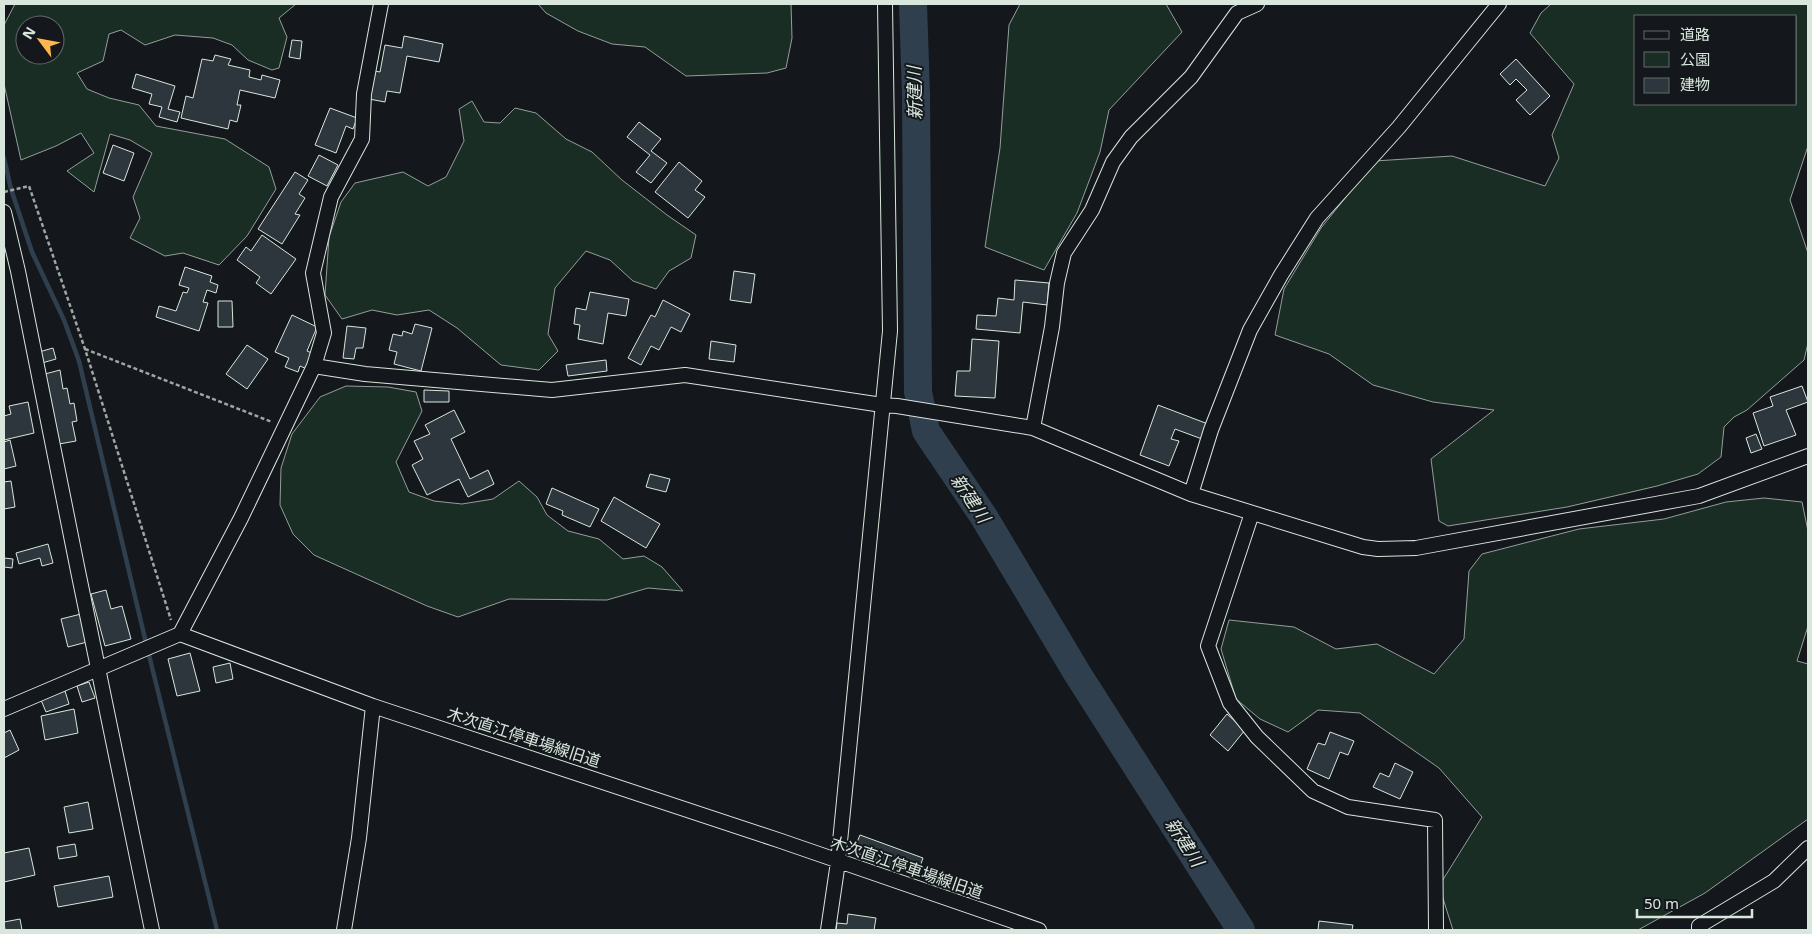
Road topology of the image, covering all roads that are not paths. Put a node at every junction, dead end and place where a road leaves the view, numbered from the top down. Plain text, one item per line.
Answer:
1 (381, 4) edge
2 (885, 4) edge
3 (1257, 4) edge
4 (1498, 4) edge
5 (4, 212) edge
6 (314, 366) junction
7 (882, 405) junction
8 (1033, 428) junction
9 (1808, 456) edge
10 (1191, 494) junction
11 (1252, 513) junction
12 (178, 635) junction
13 (99, 669) junction
14 (373, 706) junction
15 (4, 709) edge
16 (1808, 848) edge
17 (838, 862) junction
18 (152, 930) edge
19 (344, 930) edge
20 (828, 930) edge
21 (1039, 930) edge
22 (1436, 930) edge
23 (1699, 930) edge

1 - 6 street
2 - 7 street
3 - 8 street
4 - 10 street
5 - 13 street
6 - 7 street
6 - 12 street
7 - 8 street
7 - 17 street
8 - 10 street
9 - 11 street
10 - 11 street
11 - 22 street
12 - 13 street
12 - 14 street, 木次直江停車場線旧道
13 - 15 street
13 - 18 street
14 - 17 street, 木次直江停車場線旧道
14 - 19 street
16 - 23 street
17 - 20 street
17 - 21 street, 木次直江停車場線旧道

